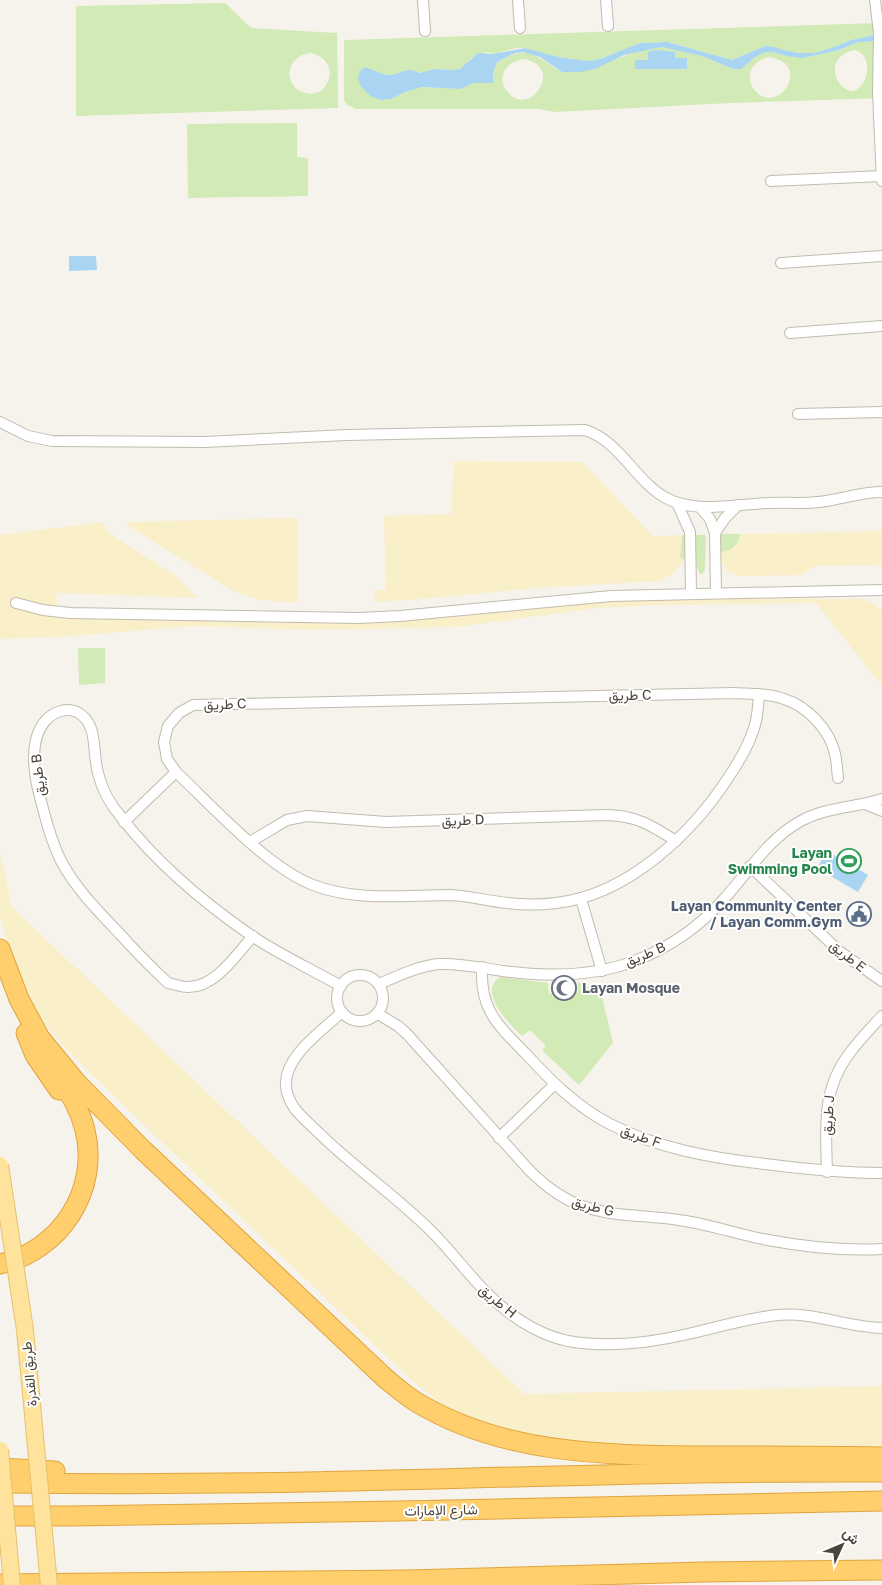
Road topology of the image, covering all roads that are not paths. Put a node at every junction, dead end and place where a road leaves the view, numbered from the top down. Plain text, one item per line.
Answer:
1 (423, 0) edge
2 (518, 0) edge
3 (606, 0) edge
4 (875, 0) edge
5 (608, 26) dead end
6 (520, 28) dead end
7 (425, 31) dead end
8 (882, 178) edge
9 (770, 181) dead end
10 (882, 256) edge
11 (781, 263) dead end
12 (882, 326) edge
13 (790, 333) dead end
14 (882, 412) edge
15 (798, 414) dead end
16 (0, 418) edge
17 (0, 422) edge
18 (52, 441) junction
19 (882, 492) edge
20 (817, 502) junction
21 (677, 503) junction
22 (777, 503) junction
23 (738, 505) junction
24 (700, 507) junction
25 (690, 532) junction
26 (715, 533) junction
27 (882, 590) edge
28 (692, 593) junction
29 (716, 593) junction
30 (16, 603) dead end
31 (759, 694) junction
32 (176, 772) junction
33 (838, 778) dead end
34 (882, 799) edge
35 (864, 804) junction
36 (882, 811) edge
37 (124, 822) junction
38 (676, 841) junction
39 (250, 842) junction
40 (750, 866) junction
41 (581, 899) junction
42 (253, 936) junction
43 (0, 949) edge
44 (482, 968) junction
45 (602, 971) junction
46 (0, 976) edge
47 (882, 981) edge
48 (378, 984) junction
49 (341, 986) junction
50 (342, 1012) junction
51 (378, 1014) junction
52 (882, 1016) edge
53 (26, 1033) junction
54 (555, 1084) junction
55 (499, 1138) junction
56 (0, 1164) edge
57 (826, 1172) junction
58 (882, 1173) edge
59 (882, 1249) edge
60 (0, 1251) edge
61 (0, 1264) edge
62 (882, 1328) edge
63 (0, 1450) edge
64 (882, 1457) edge
65 (0, 1468) edge
66 (882, 1472) edge
67 (305, 1482) junction
68 (0, 1484) edge
69 (882, 1501) edge
70 (0, 1516) edge
71 (882, 1570) edge
72 (0, 1584) edge
73 (12, 1585) edge
74 (48, 1585) edge

1 - 7 street
2 - 6 street
3 - 5 street
4 - 8 street
8 - 9 street
10 - 11 street
12 - 13 street
14 - 15 street
16 - 18 street
17 - 18 street
18 - 21 street
19 - 20 street
20 - 22 street
20 - 22 street
21 - 24 street
21 - 25 street
22 - 23 street
23 - 24 street
23 - 26 street
24 - 25 street
24 - 26 street
25 - 28 street
26 - 29 street
27 - 29 street
28 - 29 street
28 - 30 street
31 - 32 street, طريق C
31 - 33 street, طريق C
31 - 38 street, طريق C
32 - 37 street
32 - 39 street, طريق C
34 - 35 street, طريق B
35 - 36 street, طريق B
35 - 40 street, طريق B
37 - 42 street, طريق B
37 - 42 street, طريق B
38 - 39 street, طريق D
38 - 41 street, طريق C
39 - 41 street, طريق C
40 - 45 street, طريق B
40 - 47 street, طريق E
41 - 45 street
42 - 49 street, طريق B
43 - 64 highway
44 - 45 street, طريق B
44 - 48 street, طريق B
44 - 54 street, طريق F
46 - 53 highway
48 - 49 street
48 - 51 street
49 - 50 street
50 - 51 street
50 - 62 street, طريق H
51 - 55 street, طريق G
52 - 57 street, طريق J
53 - 60 highway
53 - 61 highway
54 - 55 street
54 - 57 street, طريق F
55 - 59 street, طريق G
56 - 74 main road, طريق القدرة, bridge
57 - 58 street, طريق F
63 - 73 main road, bridge
65 - 67 highway
66 - 67 highway
67 - 68 highway
69 - 70 highway, شارع الإمارات
71 - 72 highway

